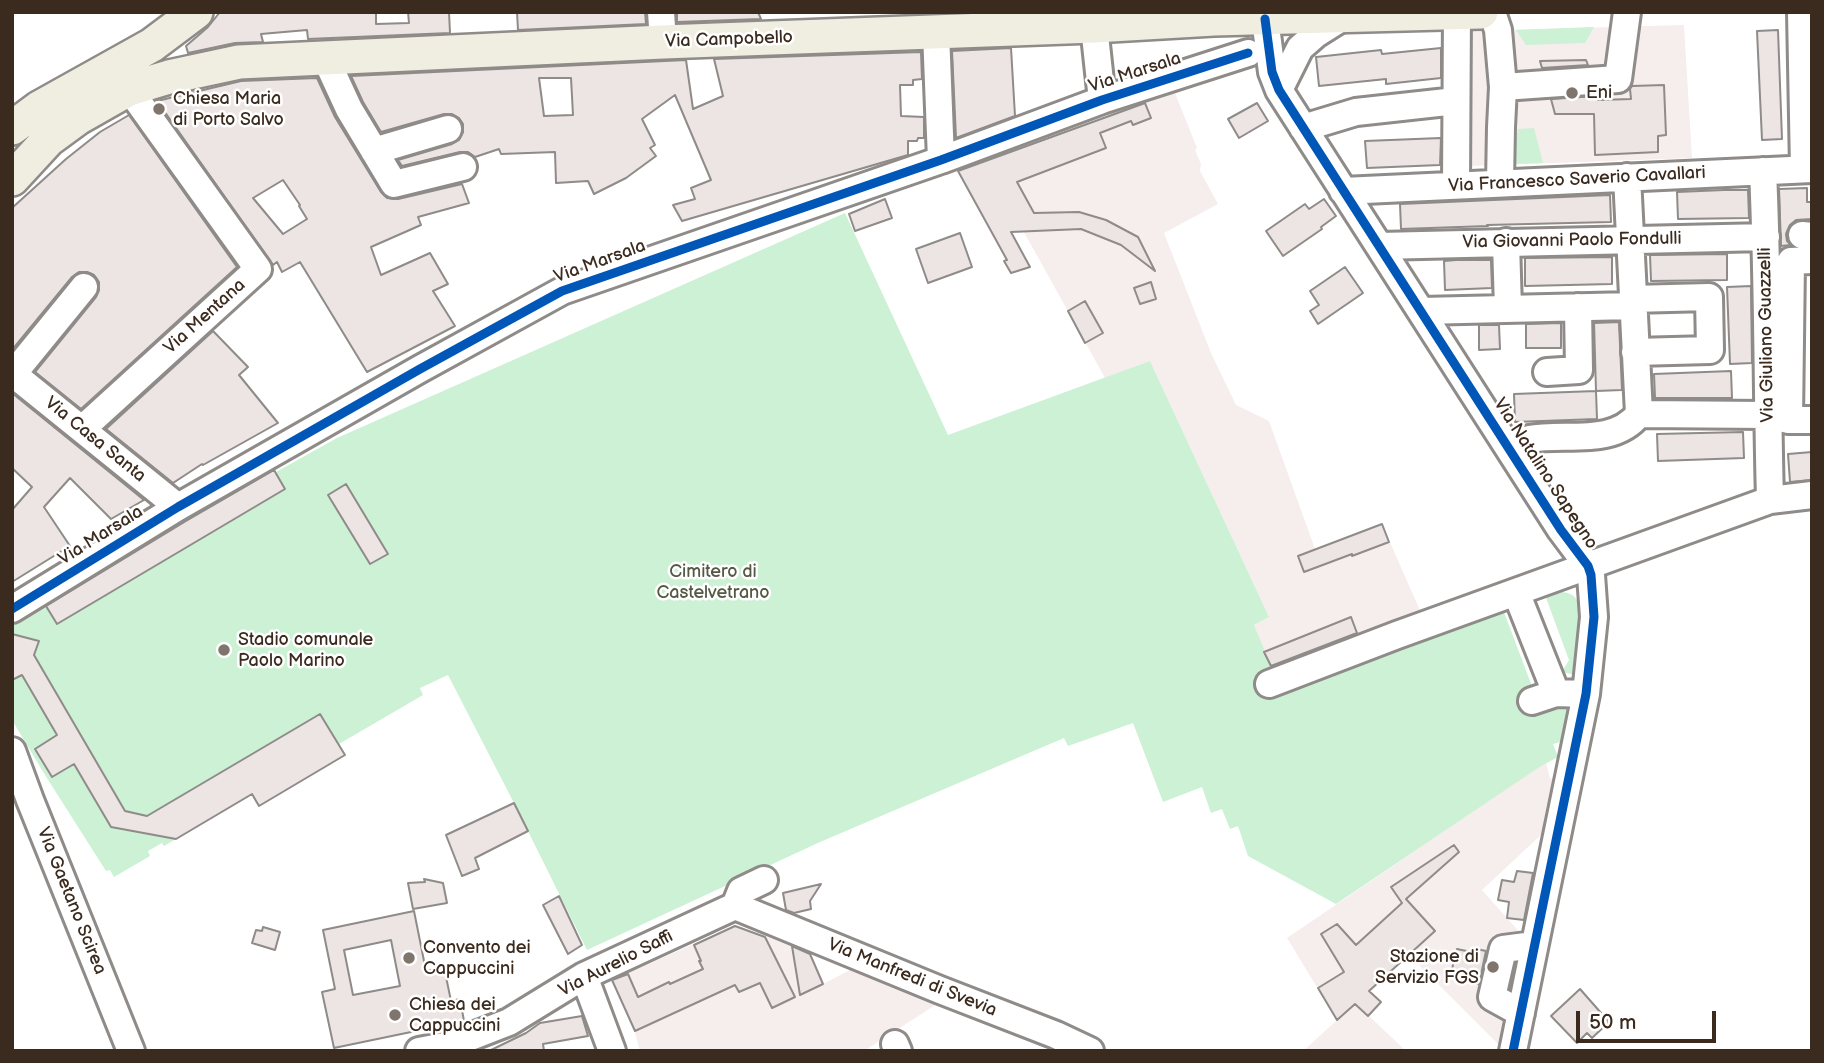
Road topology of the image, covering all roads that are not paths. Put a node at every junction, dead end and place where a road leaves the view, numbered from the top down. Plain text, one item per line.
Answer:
1 (195, 12) edge
2 (1481, 12) edge
3 (1492, 12) edge
4 (1627, 12) edge
5 (1457, 13) edge
6 (1407, 14) edge
7 (1216, 16) edge
8 (1343, 17) junction
9 (1265, 19) junction
10 (1805, 23) edge
11 (1094, 26) junction
12 (662, 27) edge
13 (936, 32) junction
14 (1248, 53) junction
15 (325, 57) junction
16 (1503, 87) junction
17 (129, 89) junction
18 (1279, 90) junction
19 (1102, 100) junction
20 (1456, 101) junction
21 (12, 128) edge
22 (1303, 128) junction
23 (448, 129) dead end
24 (374, 151) junction
25 (940, 160) junction
26 (463, 167) dead end
27 (1808, 169) edge
28 (1763, 171) junction
29 (1627, 177) junction
30 (12, 179) edge
31 (1500, 183) junction
32 (1456, 185) junction
33 (1343, 191) junction
34 (1766, 237) junction
35 (1631, 239) junction
36 (1506, 243) junction
37 (1379, 246) junction
38 (1812, 260) edge
39 (84, 287) dead end
40 (1632, 302) junction
41 (1578, 307) junction
42 (1508, 309) junction
43 (1421, 311) junction
44 (1635, 352) junction
45 (1547, 372) dead end
46 (13, 373) edge
47 (1639, 414) junction
48 (1790, 418) edge
49 (82, 429) junction
50 (1509, 448) junction
51 (1812, 495) edge
52 (1770, 500) junction
53 (178, 507) junction
54 (1588, 566) junction
55 (1516, 592) junction
56 (12, 609) edge
57 (1269, 684) dead end
58 (1586, 694) junction
59 (12, 751) edge
60 (21, 802) edge
61 (764, 880) dead end
62 (735, 906) junction
63 (584, 976) junction
64 (131, 1051) edge
65 (419, 1051) edge
66 (612, 1051) edge
67 (1090, 1051) edge
68 (1513, 1051) edge

1 - 21 main road
2 - 5 main road, Via Campobello
3 - 16 street
4 - 16 street
5 - 6 main road, Via Campobello
5 - 20 street
6 - 8 main road, Via Campobello
7 - 9 main road, Via Campobello
7 - 11 main road, Via Campobello
7 - 14 street, Via Natalino Sapegno
8 - 9 main road, Via Campobello
8 - 18 street
9 - 18 street, Via Natalino Sapegno
10 - 27 street
11 - 13 main road, Via Campobello
11 - 19 street
12 - 13 main road, Via Campobello
12 - 15 main road, Via Campobello
13 - 25 street
14 - 18 street, Via Natalino Sapegno
14 - 19 street, Via Marsala
15 - 17 main road, Via Campobello
15 - 24 street
16 - 31 street
17 - 30 main road, Via Campobello
17 - 49 street, Via Mentana
18 - 22 street, Via Natalino Sapegno
19 - 25 street, Via Marsala
20 - 22 street
20 - 32 street
22 - 33 street, Via Natalino Sapegno
23 - 24 street
24 - 26 street
25 - 53 street, Via Marsala
27 - 28 street, Via Francesco Saverio Cavallari
28 - 29 street, Via Francesco Saverio Cavallari
28 - 34 street, Via Giuliano Guazzelli
29 - 31 street, Via Francesco Saverio Cavallari
29 - 35 street
31 - 32 street, Via Francesco Saverio Cavallari
32 - 33 street, Via Francesco Saverio Cavallari
33 - 37 street, Via Natalino Sapegno
34 - 35 street, Via Giovanni Paolo Fondulli
34 - 48 street, Via Giuliano Guazzelli
35 - 36 street, Via Giovanni Paolo Fondulli
35 - 40 street
36 - 37 street, Via Giovanni Paolo Fondulli
36 - 42 street
37 - 43 street, Via Natalino Sapegno
38 - 48 street
39 - 46 street
40 - 41 street
40 - 44 street
40 - 44 street
41 - 42 street
41 - 45 street
42 - 43 street
43 - 50 street, Via Natalino Sapegno
44 - 47 street
46 - 49 street, Via Casa Santa
47 - 48 street
47 - 50 street
48 - 52 street, Via Giuliano Guazzelli
49 - 53 street, Via Casa Santa
50 - 54 street, Via Natalino Sapegno
51 - 52 street
52 - 54 street
53 - 56 street, Via Marsala
54 - 55 street
54 - 58 street, Via Natalino Sapegno
55 - 57 street
55 - 58 street
58 - 68 street, Via Natalino Sapegno
59 - 60 street, Via Gaetano Scirea
60 - 64 street, Via Gaetano Scirea
61 - 62 street
62 - 63 street, Via Aurelio Saffi
62 - 67 street, Via Manfredi di Svevia
63 - 65 street, Via Aurelio Saffi
63 - 66 street

